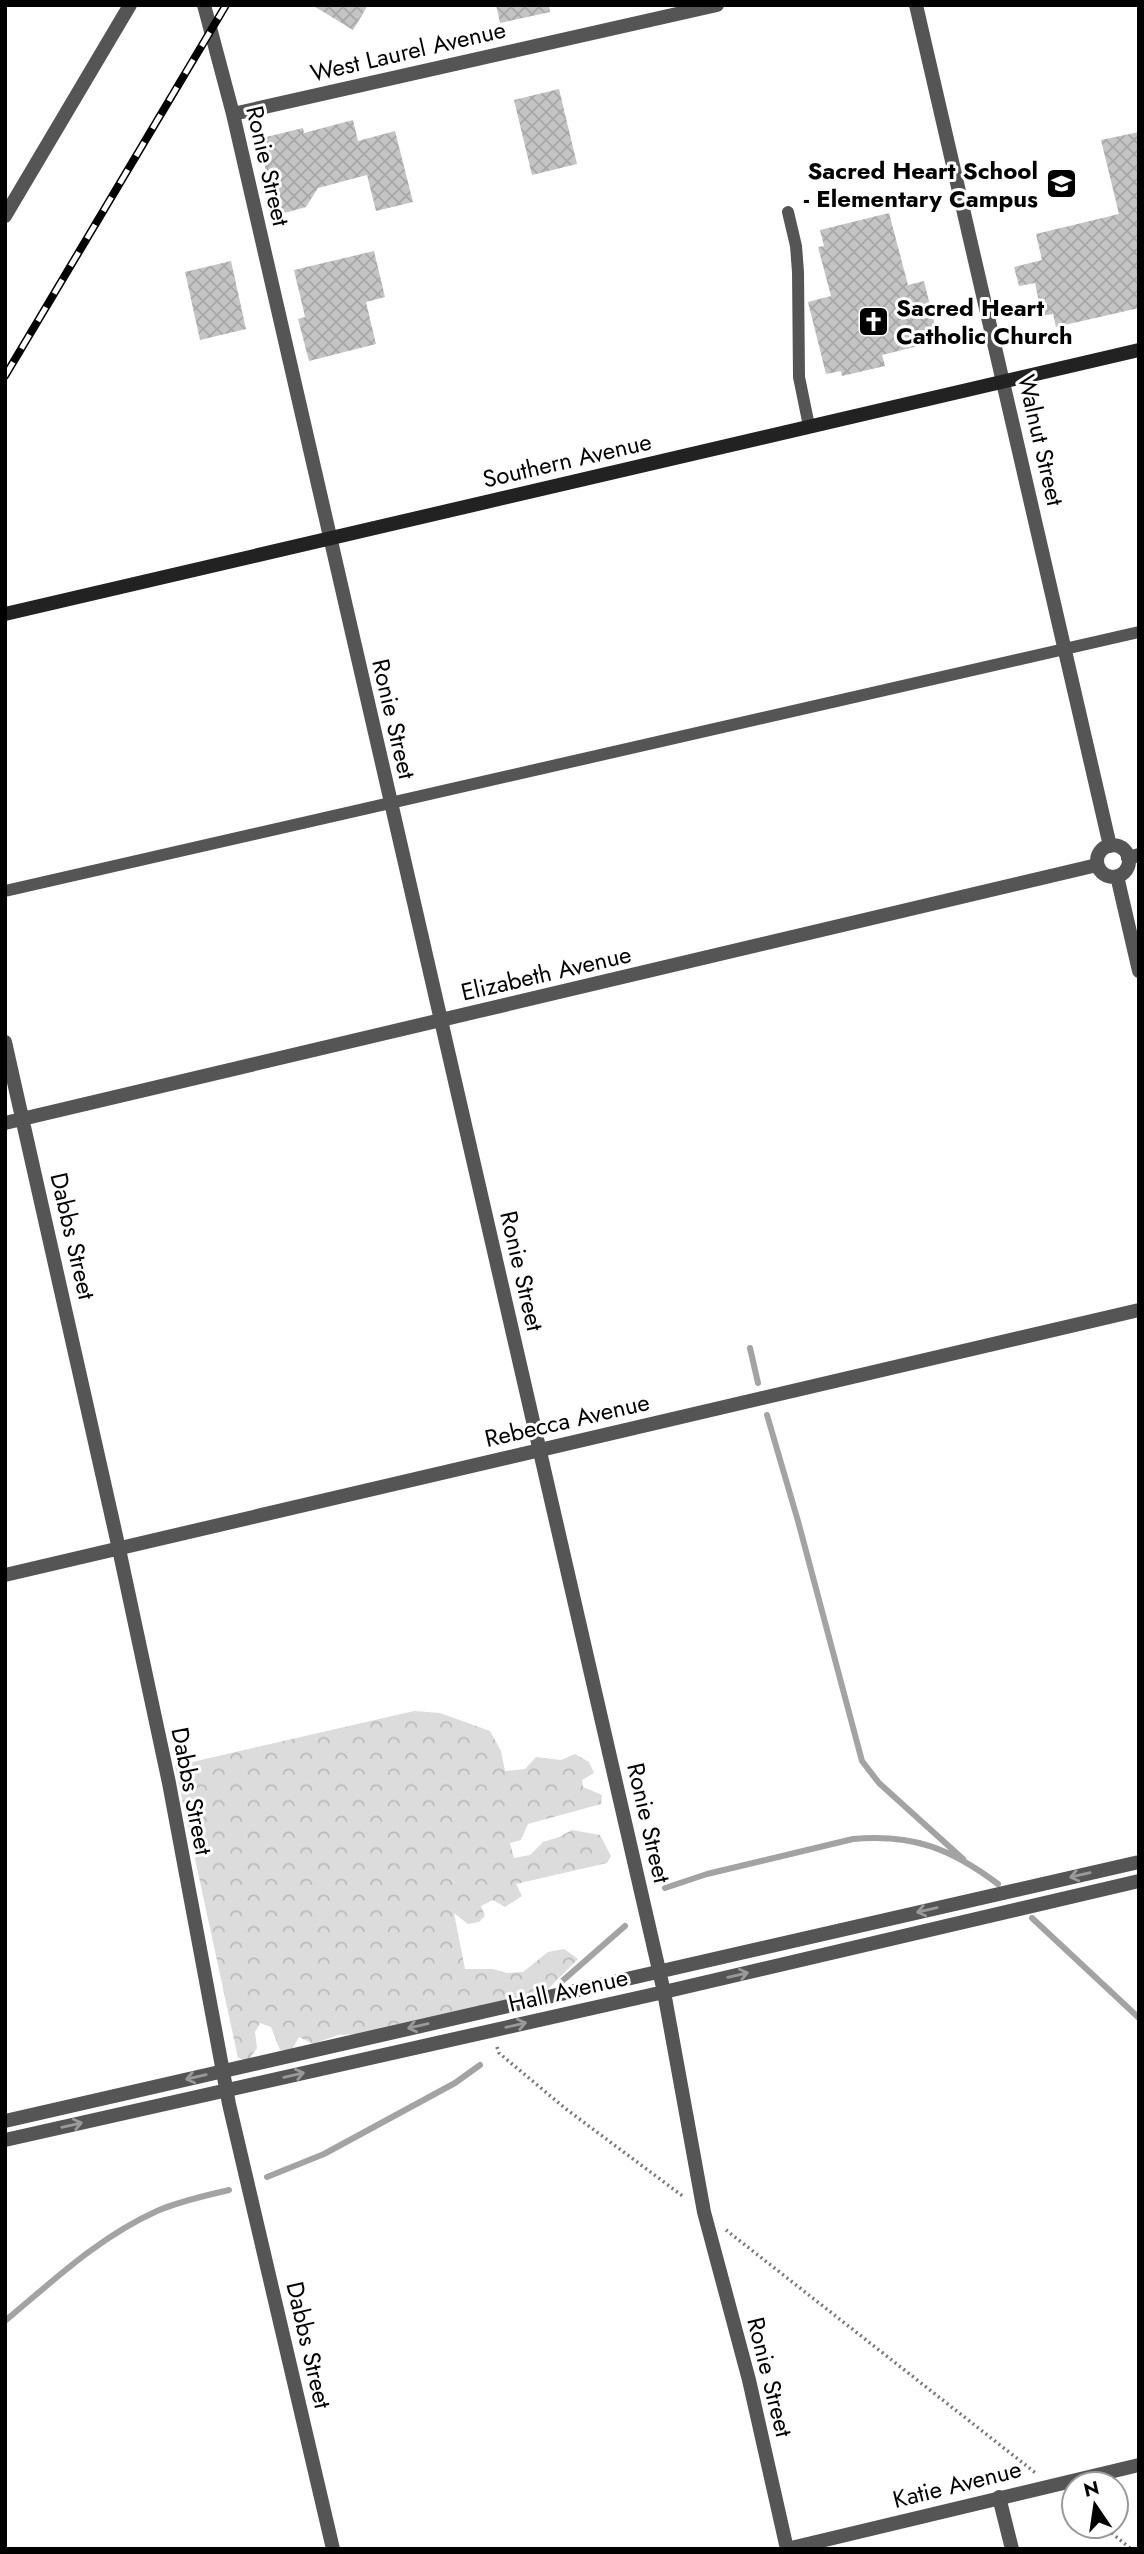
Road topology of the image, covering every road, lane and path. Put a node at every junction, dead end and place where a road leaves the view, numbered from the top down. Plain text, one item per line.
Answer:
1 (204, 5) edge
2 (717, 5) edge
3 (916, 5) edge
4 (123, 8) edge
5 (233, 114) junction
6 (9, 200) edge
7 (788, 212) dead end
8 (5, 216) edge
9 (1139, 350) edge
10 (1004, 381) junction
11 (809, 426) junction
12 (330, 539) junction
13 (5, 614) edge
14 (1139, 632) edge
15 (1065, 649) junction
16 (390, 803) junction
17 (1110, 846) junction
18 (1133, 857) edge
19 (1097, 865) junction
20 (1117, 876) junction
21 (5, 891) edge
22 (1139, 971) edge
23 (442, 1021) junction
24 (5, 1042) edge
25 (23, 1119) junction
26 (5, 1123) edge
27 (1139, 1310) edge
28 (539, 1450) junction
29 (120, 1549) junction
30 (5, 1575) edge
31 (1139, 1861) edge
32 (1139, 1881) edge
33 (660, 1971) junction
34 (664, 1992) junction
35 (492, 2031) junction
36 (222, 2071) junction
37 (226, 2090) junction
38 (5, 2121) edge
39 (5, 2140) edge
40 (704, 2213) junction
41 (1139, 2465) edge
42 (1051, 2485) junction
43 (999, 2497) junction
44 (333, 2549) edge
45 (787, 2549) edge
46 (1012, 2549) edge

1 - 5 street, Ronie Street
2 - 5 street, West Laurel Avenue
3 - 10 street, Walnut Street
4 - 6 street
5 - 12 street, Ronie Street
6 - 8 street
7 - 11 lane
9 - 10 main road, Southern Avenue
10 - 11 main road, Southern Avenue
10 - 15 street, Walnut Street
11 - 12 main road, Southern Avenue
12 - 13 main road, Southern Avenue
12 - 16 street, Ronie Street
14 - 15 lane
15 - 16 lane
15 - 17 street, Walnut Street
16 - 21 lane
16 - 23 street, Ronie Street
17 - 18 street
17 - 19 street
18 - 20 street
19 - 20 street
19 - 23 street, Elizabeth Avenue
20 - 22 street
23 - 25 street, Elizabeth Avenue
23 - 28 street, Ronie Street
24 - 25 street, Dabbs Street
25 - 26 street, Elizabeth Avenue
25 - 29 street, Dabbs Street
27 - 28 street, Rebecca Avenue
28 - 29 street, Rebecca Avenue
28 - 33 street, Ronie Street
29 - 30 street, Rebecca Avenue
29 - 36 street, Dabbs Street
31 -> 33 street, Hall Avenue
34 -> 32 street, Hall Avenue
33 - 34 street, Ronie Street
33 -> 36 street, Hall Avenue
35 -> 34 street, Hall Avenue
34 - 40 street, Ronie Street
37 -> 35 street, Hall Avenue
35 - 40 path
36 - 37 street, Dabbs Street
36 -> 38 street, Hall Avenue
39 -> 37 street, Hall Avenue
37 - 44 street, Dabbs Street
40 - 42 path
40 - 45 street, Ronie Street
41 - 42 street, Katie Avenue
42 - 43 street, Katie Avenue
43 - 45 street, Katie Avenue
43 - 46 street

